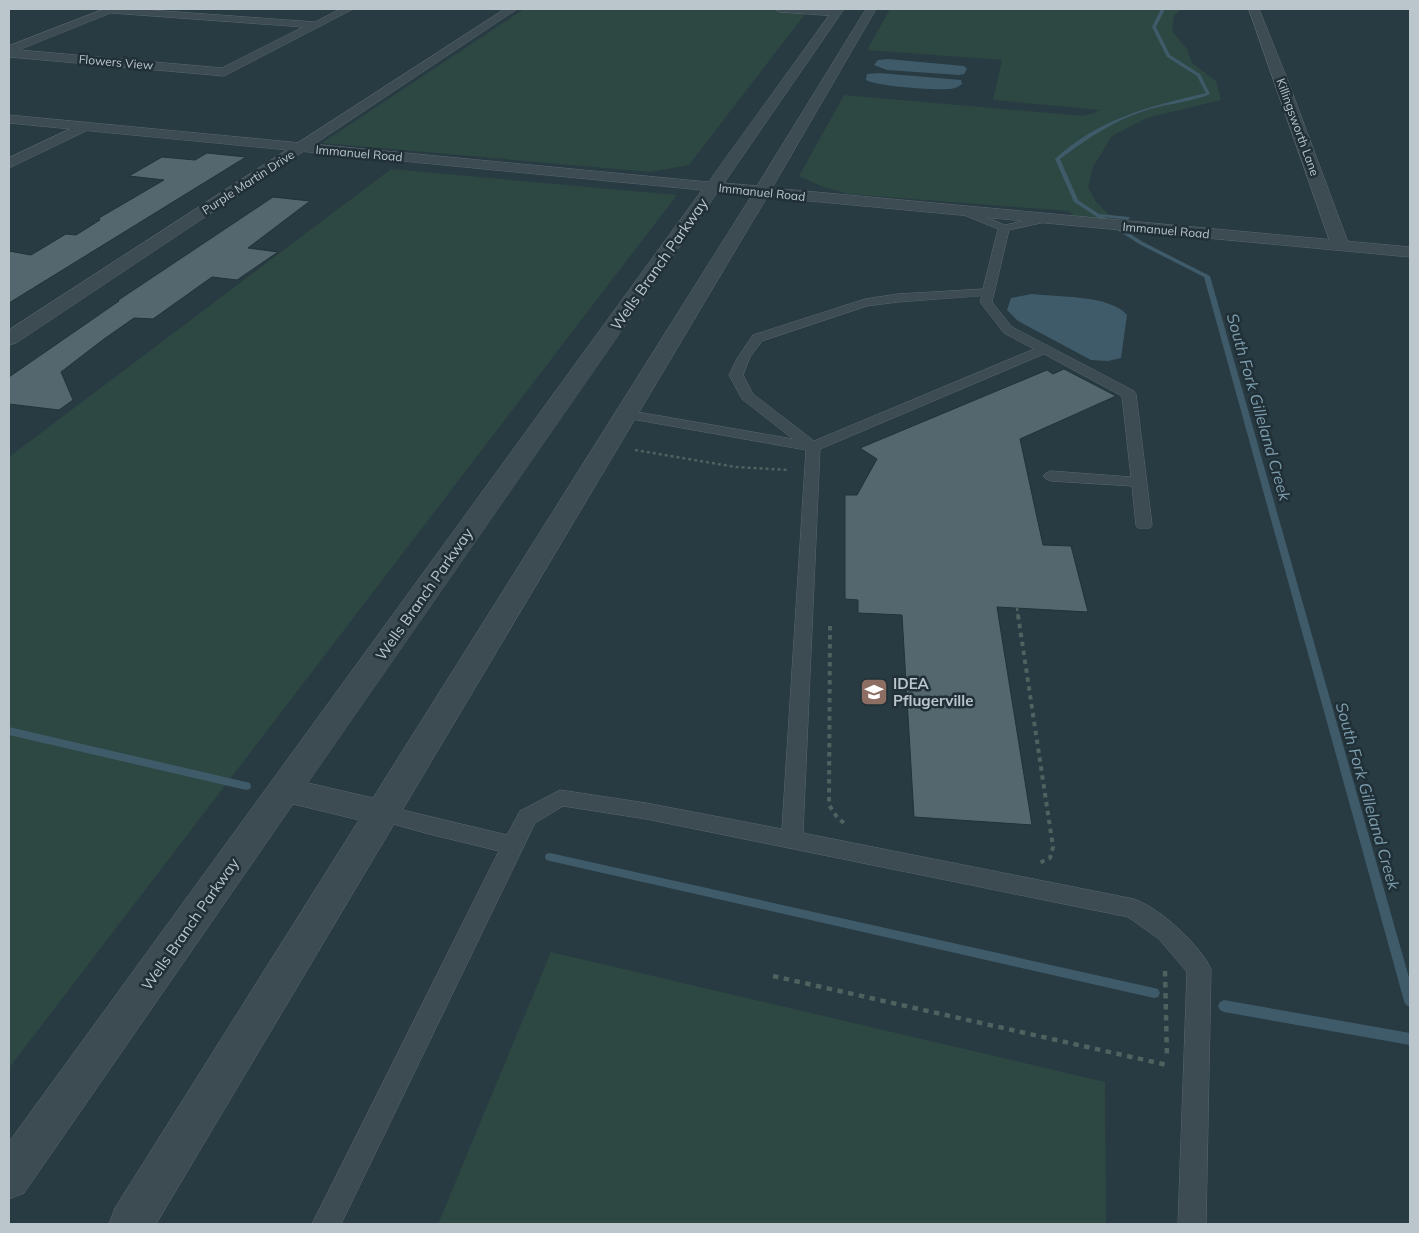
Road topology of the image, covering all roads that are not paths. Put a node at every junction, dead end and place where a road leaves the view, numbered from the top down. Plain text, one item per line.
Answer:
1 (348, 9) edge
2 (512, 9) edge
3 (780, 9) edge
4 (872, 9) edge
5 (1254, 9) edge
6 (111, 10) edge
7 (837, 11) edge
8 (316, 25) junction
9 (9, 52) edge
10 (9, 119) edge
11 (85, 126) junction
12 (300, 148) junction
13 (9, 164) edge
14 (713, 187) junction
15 (762, 192) junction
16 (963, 211) junction
17 (1046, 219) junction
18 (1004, 228) junction
19 (1340, 245) junction
20 (1410, 252) edge
21 (988, 292) junction
22 (9, 339) edge
23 (1044, 349) junction
24 (626, 414) junction
25 (813, 447) junction
26 (1051, 476) dead end
27 (1139, 482) junction
28 (1144, 525) dead end
29 (285, 790) junction
30 (382, 813) junction
31 (792, 839) junction
32 (513, 845) junction
33 (9, 1178) edge
34 (131, 1224) edge
35 (326, 1224) edge
36 (1192, 1224) edge

1 - 8 street
2 - 12 street, Purple Martin Drive
3 - 7 street
4 - 15 street
5 - 19 street, Killingsworth Lane
6 - 8 street
6 - 9 street
7 - 14 street, Wells Branch Parkway
8 - 9 street, Flowers View
10 - 11 street, Immanuel Road
11 - 12 street, Immanuel Road
11 - 13 street
12 - 14 street, Immanuel Road
12 - 22 street, Purple Martin Drive
14 - 15 street, Immanuel Road
14 - 29 street, Wells Branch Parkway
15 - 16 street, Immanuel Road
15 - 24 street
16 - 17 street, Immanuel Road
16 - 18 lane
17 - 18 lane
17 - 19 street, Immanuel Road
18 - 21 lane
19 - 20 street, Immanuel Road
21 - 23 lane
21 - 25 lane
23 - 25 lane
23 - 27 lane
24 - 25 lane
24 - 30 street
25 - 31 lane
26 - 27 lane
27 - 28 lane
29 - 30 street
29 - 33 street, Wells Branch Parkway
30 - 32 lane
30 - 34 street
31 - 32 lane
31 - 36 lane
32 - 35 lane

